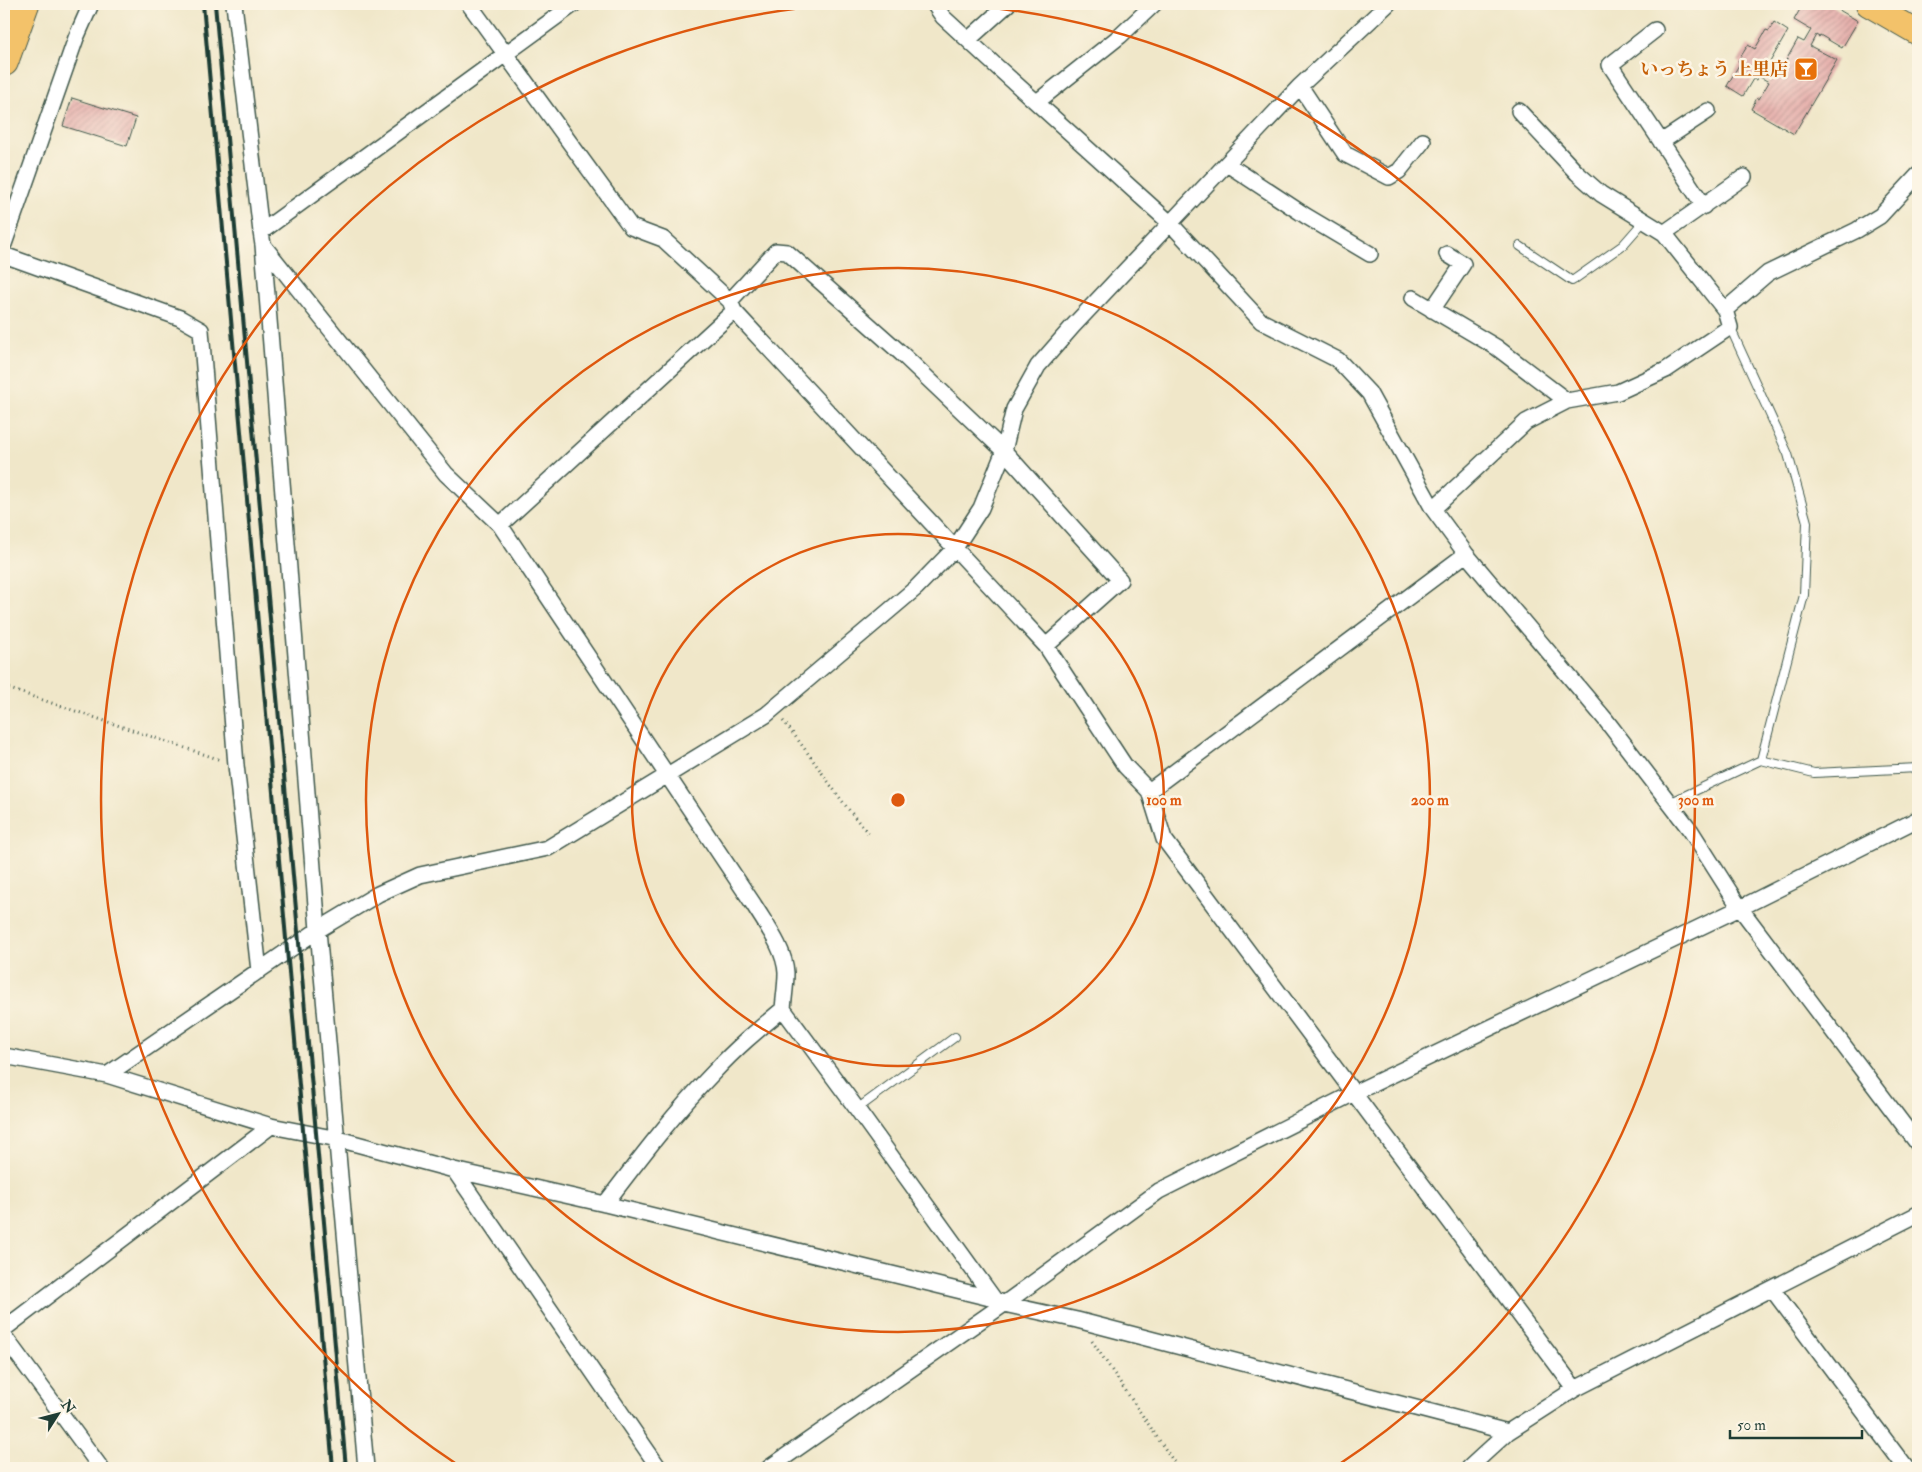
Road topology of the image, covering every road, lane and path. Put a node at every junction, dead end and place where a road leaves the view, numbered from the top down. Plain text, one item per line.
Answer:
1 (25, 4) edge
2 (91, 4) edge
3 (234, 4) edge
4 (469, 4) edge
5 (574, 4) edge
6 (934, 4) edge
7 (1008, 4) edge
8 (1154, 4) edge
9 (1388, 4) edge
10 (1868, 4) edge
11 (1655, 30) dead end
12 (1918, 32) edge
13 (968, 40) junction
14 (507, 54) junction
15 (4, 62) edge
16 (1300, 86) junction
17 (1037, 102) junction
18 (1519, 111) dead end
19 (1708, 111) dead end
20 (1423, 141) dead end
21 (1661, 142) junction
22 (1227, 164) junction
23 (1918, 174) edge
24 (1744, 177) dead end
25 (1704, 206) junction
26 (1644, 221) junction
27 (1170, 223) junction
28 (1664, 234) junction
29 (262, 238) junction
30 (4, 244) edge
31 (1520, 246) dead end
32 (1370, 254) dead end
33 (1447, 254) dead end
34 (4, 255) edge
35 (1413, 298) dead end
36 (732, 306) junction
37 (1432, 310) junction
38 (1725, 310) junction
39 (1730, 327) junction
40 (1567, 401) junction
41 (1004, 451) junction
42 (1433, 509) junction
43 (500, 525) junction
44 (955, 548) junction
45 (1466, 554) junction
46 (1046, 646) junction
47 (4, 687) edge
48 (773, 709) junction
49 (1761, 760) junction
50 (236, 765) junction
51 (1918, 768) edge
52 (668, 776) junction
53 (1148, 791) junction
54 (1669, 803) junction
55 (1918, 819) edge
56 (868, 833) dead end
57 (1740, 908) junction
58 (318, 930) junction
59 (259, 970) junction
60 (782, 1009) junction
61 (956, 1036) dead end
62 (4, 1056) edge
63 (107, 1075) junction
64 (1354, 1093) junction
65 (857, 1109) junction
66 (271, 1126) junction
67 (338, 1139) junction
68 (1918, 1144) edge
69 (454, 1170) junction
70 (605, 1204) junction
71 (1918, 1214) edge
72 (1772, 1290) junction
73 (999, 1302) junction
74 (1077, 1320) junction
75 (4, 1329) edge
76 (4, 1336) edge
77 (1575, 1389) junction
78 (1508, 1432) junction
79 (101, 1468) edge
80 (366, 1468) edge
81 (659, 1468) edge
82 (769, 1468) edge
83 (1178, 1468) edge
84 (1470, 1468) edge
85 (1906, 1468) edge

1 - 15 highway
2 - 30 street
3 - 29 street
4 - 14 street
5 - 14 street
6 - 13 street
7 - 13 street
8 - 17 street
9 - 16 street
10 - 12 main road
11 - 21 street
13 - 17 street
14 - 29 street
14 - 36 street
16 - 20 street
16 - 22 street
17 - 27 street
18 - 26 street
19 - 21 street
21 - 25 street
22 - 27 street
22 - 32 street
23 - 38 street
24 - 25 street
25 - 28 street
26 - 28 street
26 - 31 lane
27 - 41 street
27 - 42 street
28 - 38 street
29 - 43 street
29 - 58 street
33 - 37 street
34 - 50 street
35 - 37 street
36 - 41 street
36 - 43 street
36 - 44 street
37 - 40 street
38 - 39 street
39 - 40 street
39 - 49 lane
40 - 42 street
41 - 44 street
41 - 46 street
42 - 45 street
43 - 52 street
44 - 46 street
44 - 48 street
45 - 53 street
45 - 54 street
46 - 53 street
47 - 50 path
48 - 52 street
48 - 56 path
49 - 51 lane
49 - 54 lane
50 - 59 street
52 - 58 street
52 - 60 street
53 - 64 street
54 - 57 street
55 - 57 street
57 - 64 street
57 - 68 street
58 - 59 street
58 - 67 street
59 - 63 street
60 - 65 street
60 - 70 street
61 - 65 lane
62 - 63 street
63 - 66 street
64 - 73 street
64 - 77 street
65 - 73 street
66 - 67 street
66 - 75 street
67 - 69 street
67 - 80 street
69 - 70 street
69 - 81 street
70 - 73 street
71 - 72 street
72 - 77 street
72 - 85 street
73 - 74 street
73 - 82 street
74 - 78 street
74 - 83 path
76 - 79 street
77 - 78 street
78 - 84 street

